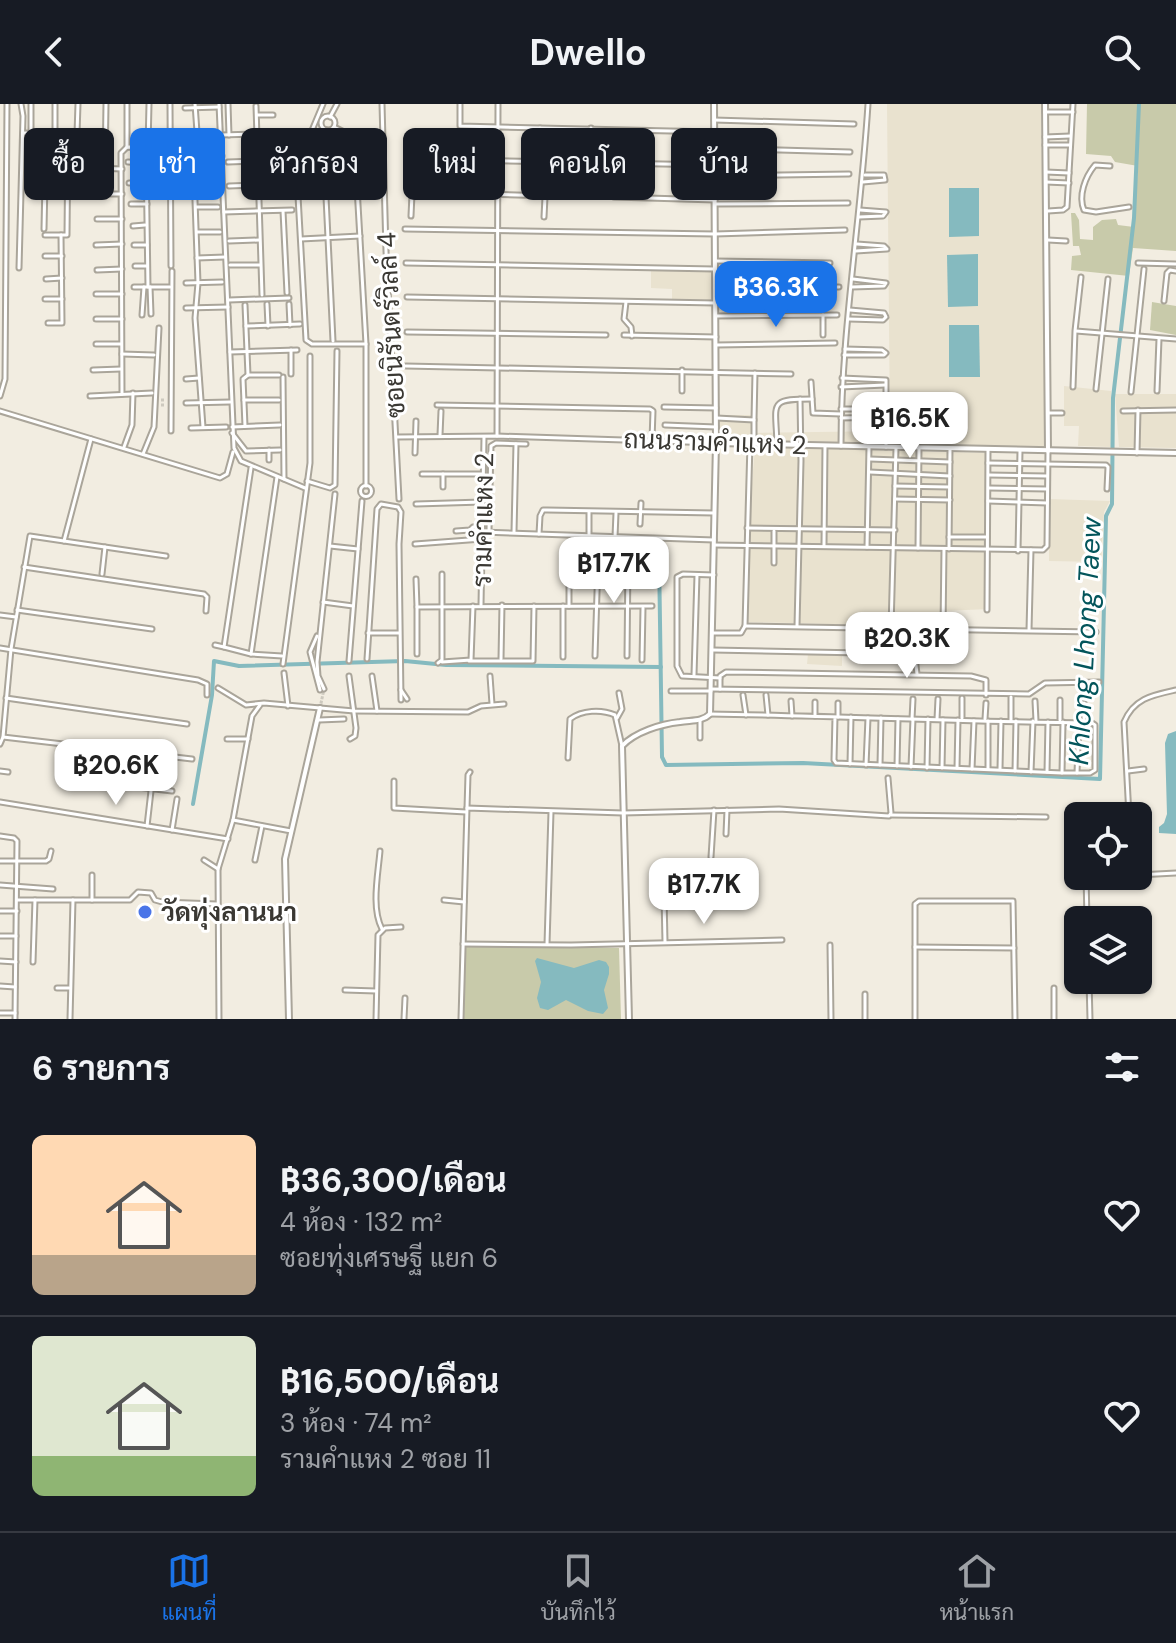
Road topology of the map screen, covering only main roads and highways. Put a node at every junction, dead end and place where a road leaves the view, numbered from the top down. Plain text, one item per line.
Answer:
1 (714, 104) edge
2 (1045, 104) edge
3 (716, 443) junction
4 (1048, 451) junction
5 (1176, 453) edge
6 (320, 708) tunnel mouth
7 (289, 1019) edge
8 (629, 1019) edge

1 - 3 main road
2 - 4 main road
3 - 4 main road, ถนนรามคำแหง 2
3 - 8 main road
4 - 5 main road, ถนนรามคำแหง 2
6 - 7 main road

